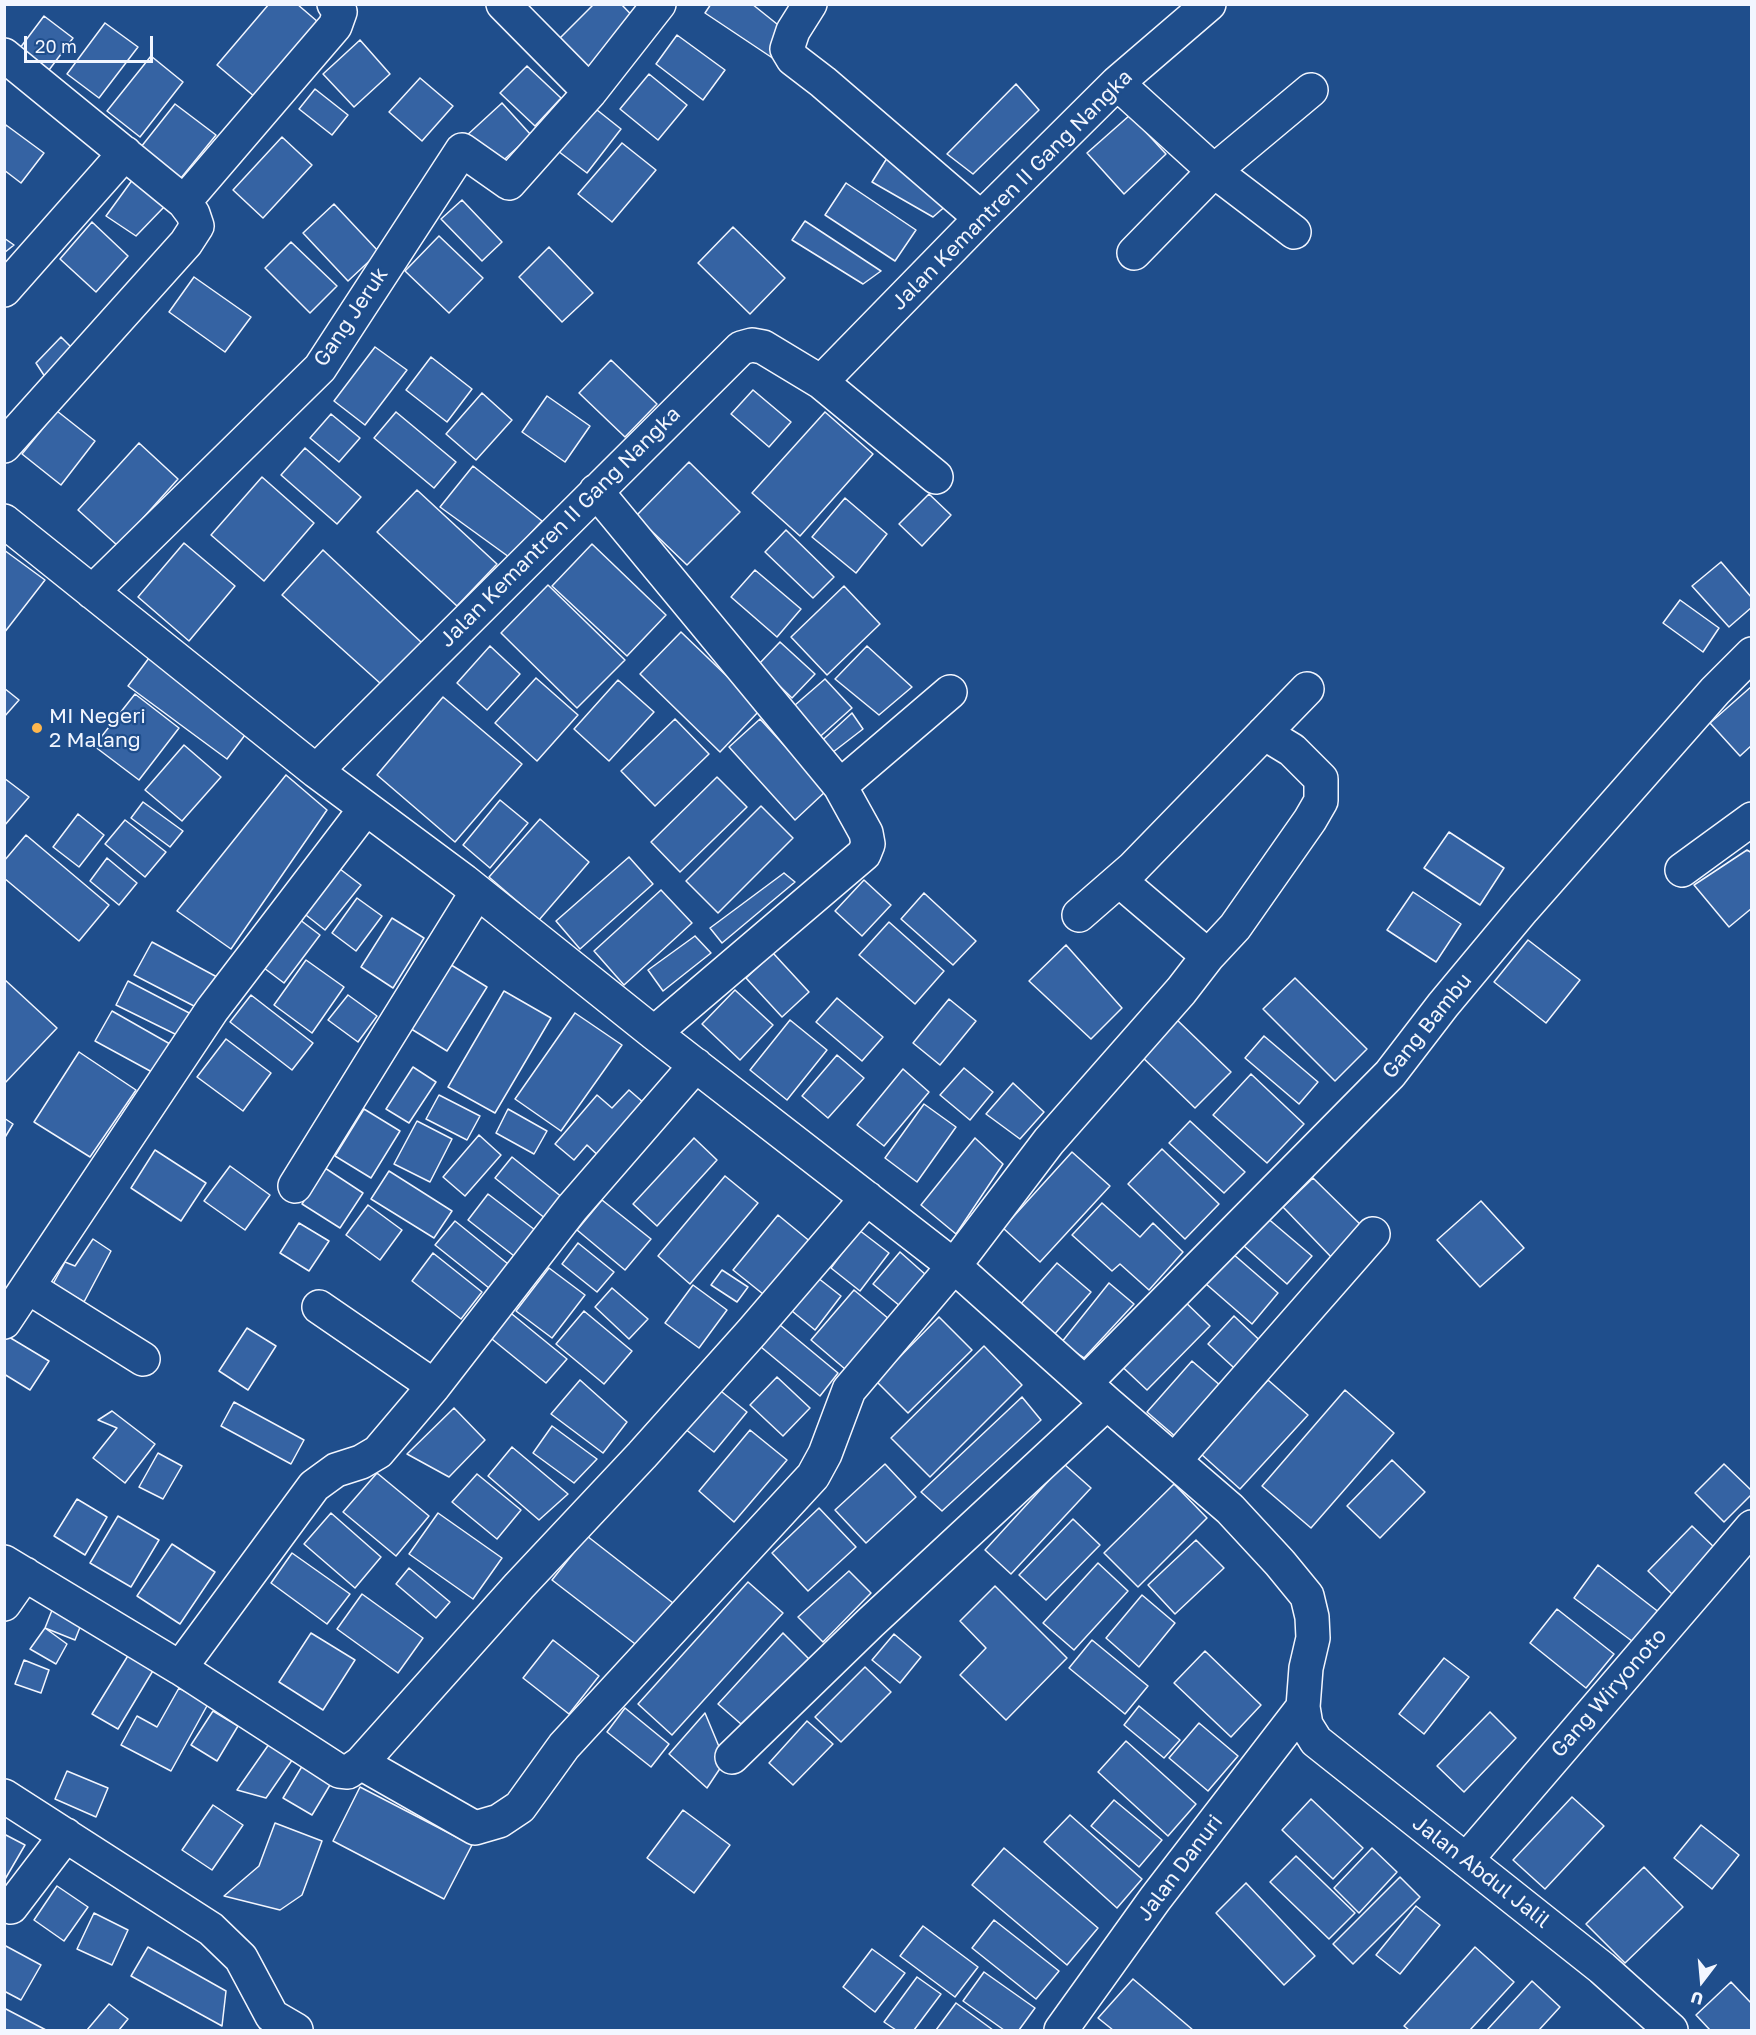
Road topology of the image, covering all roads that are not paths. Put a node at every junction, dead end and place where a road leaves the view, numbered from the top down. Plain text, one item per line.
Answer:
1 (334, 4) edge
2 (503, 4) edge
3 (659, 4) edge
4 (810, 4) edge
5 (1209, 4) edge
6 (4, 55) edge
7 (1118, 83) junction
8 (1311, 90) dead end
9 (590, 92) junction
10 (125, 153) junction
11 (1214, 171) junction
12 (184, 202) junction
13 (981, 218) junction
14 (1294, 232) dead end
15 (1134, 253) dead end
16 (4, 290) edge
17 (821, 382) junction
18 (4, 446) edge
19 (936, 477) dead end
20 (596, 491) junction
21 (4, 521) edge
22 (92, 592) junction
23 (1752, 654) edge
24 (1307, 689) dead end
25 (950, 692) dead end
26 (1264, 733) junction
27 (316, 771) junction
28 (840, 786) junction
29 (366, 808) junction
30 (1752, 819) edge
31 (1682, 870) dead end
32 (1120, 881) junction
33 (477, 892) junction
34 (1079, 915) dead end
35 (1208, 956) junction
36 (654, 1033) junction
37 (696, 1065) junction
38 (295, 1186) dead end
39 (867, 1198) junction
40 (1373, 1234) dead end
41 (954, 1266) junction
42 (28, 1287) junction
43 (319, 1307) dead end
44 (4, 1322) edge
45 (143, 1359) dead end
46 (434, 1386) junction
47 (1096, 1393) junction
48 (1175, 1460) junction
49 (1752, 1527) edge
50 (15, 1568) edge
51 (4, 1604) edge
52 (180, 1668) junction
53 (1303, 1707) junction
54 (732, 1757) dead end
55 (361, 1763) junction
56 (4, 1796) edge
57 (66, 1835) junction
58 (1466, 1860) junction
59 (10, 1907) dead end
60 (277, 2026) edge
61 (1070, 2027) edge
62 (1671, 2031) edge

1 - 12 street
2 - 9 street
3 - 9 street
4 - 13 street
5 - 7 street, Jalan Kemantren II Gang Nangka
6 - 10 street
7 - 11 street
7 - 13 street, Jalan Kemantren II Gang Nangka
8 - 11 street
9 - 22 street, Gang Jeruk
10 - 12 street
10 - 16 street
11 - 14 street
11 - 15 street
12 - 18 street
13 - 17 street, Jalan Kemantren II Gang Nangka
17 - 19 street, Jalan Kemantren II Gang Nangka
17 - 20 street, Jalan Kemantren II Gang Nangka
20 - 27 street, Jalan Kemantren II Gang Nangka
20 - 28 street
21 - 22 street
22 - 27 street
23 - 47 street, Gang Bambu
24 - 26 street
25 - 28 street
26 - 32 street
26 - 35 street
27 - 29 street
28 - 36 street
29 - 33 street
29 - 42 street
30 - 31 street
32 - 34 street
32 - 35 street
33 - 36 street
33 - 38 street
35 - 41 street
36 - 37 street
37 - 39 street
37 - 46 street
39 - 41 street
39 - 55 street
40 - 48 street
41 - 47 street
41 - 55 street
42 - 44 street
42 - 45 street
43 - 46 street
46 - 52 street
47 - 48 street
47 - 54 street, Gang Bambu
48 - 53 street
49 - 58 street, Gang Wiryonoto
50 - 51 street
50 - 52 street
52 - 55 street
53 - 58 street, Jalan Abdul Jalil
53 - 61 street, Jalan Danuri
56 - 57 street
57 - 59 street
57 - 60 street
58 - 62 street, Jalan Abdul Jalil

